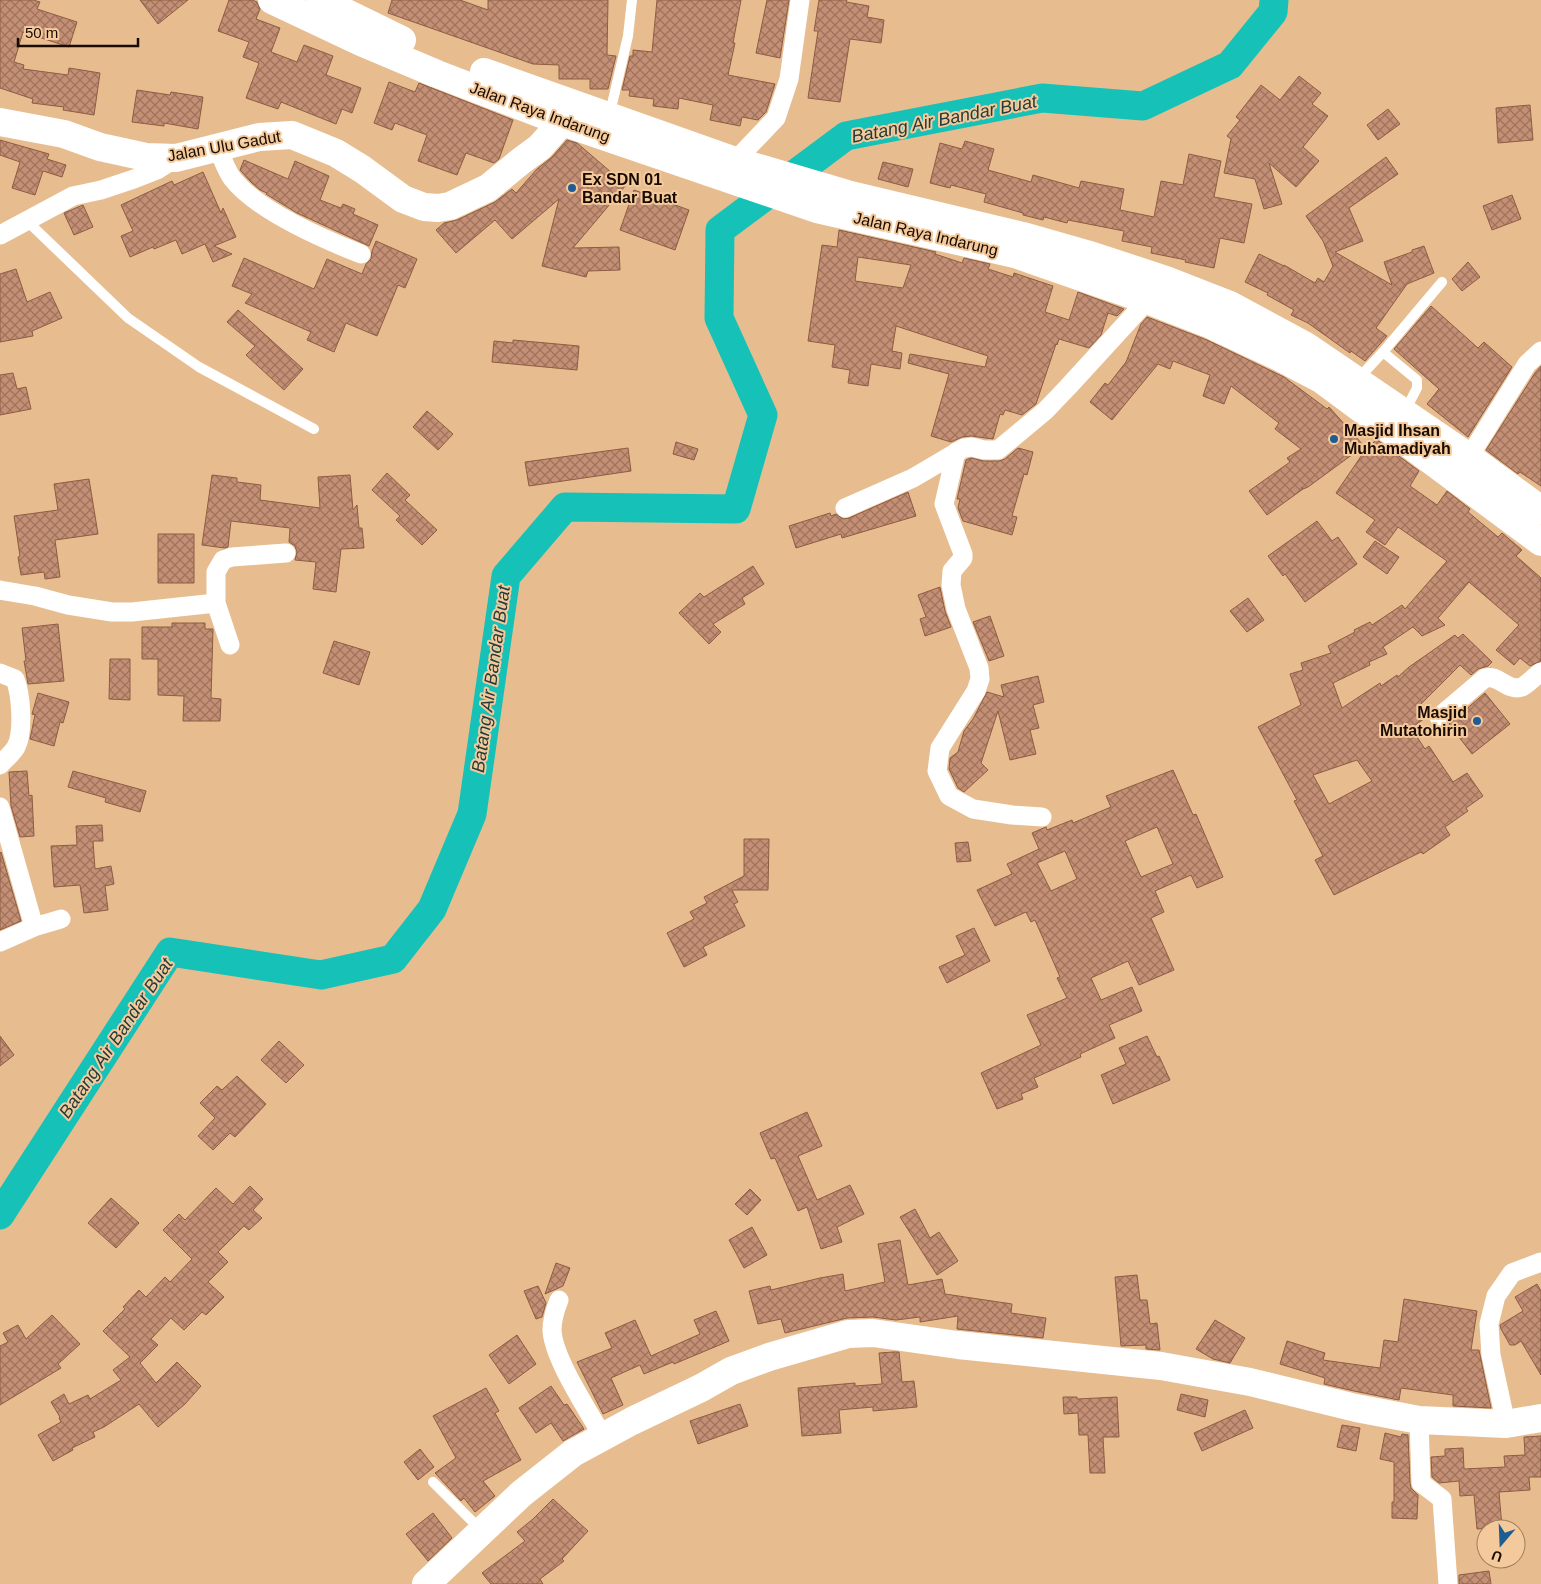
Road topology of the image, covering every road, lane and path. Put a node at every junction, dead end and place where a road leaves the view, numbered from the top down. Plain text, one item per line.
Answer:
1 (272, 0) edge
2 (320, 0) edge
3 (632, 0) edge
4 (800, 0) edge
5 (567, 113) junction
6 (609, 118) junction
7 (0, 122) edge
8 (217, 147) junction
9 (176, 158) junction
10 (739, 169) junction
11 (26, 220) junction
12 (0, 235) edge
13 (361, 254) dead end
14 (1166, 280) junction
15 (1442, 282) dead end
16 (1147, 300) junction
17 (1541, 351) edge
18 (1383, 352) junction
19 (1356, 380) junction
20 (1404, 413) junction
21 (314, 429) dead end
22 (956, 452) junction
23 (1469, 457) junction
24 (845, 508) dead end
25 (1541, 510) edge
26 (1541, 542) edge
27 (286, 553) dead end
28 (0, 590) edge
29 (216, 603) junction
30 (230, 645) dead end
31 (1541, 672) edge
32 (0, 673) edge
33 (1439, 717) dead end
34 (0, 765) edge
35 (0, 807) edge
36 (1042, 817) dead end
37 (61, 918) dead end
38 (34, 927) junction
39 (0, 942) edge
40 (1541, 1262) edge
41 (559, 1300) dead end
42 (1541, 1418) edge
43 (1419, 1420) junction
44 (1506, 1424) junction
45 (603, 1437) junction
46 (433, 1482) dead end
47 (482, 1531) junction
48 (426, 1584) edge
49 (1448, 1584) edge

1 - 5 main road, Jalan Raya Indarung
2 - 5 main road, Jalan Raya Indarung
3 - 6 lane
4 - 10 street
5 - 6 main road, Jalan Raya Indarung
5 - 8 main road, Jalan Ulu Gadut
5 - 10 main road, Jalan Raya Indarung
6 - 10 main road, Jalan Raya Indarung
7 - 9 main road, Jalan Ulu Gadut
8 - 9 main road, Jalan Ulu Gadut
8 - 13 street
9 - 11 street
10 - 14 main road, Jalan Raya Indarung
10 - 16 main road, Jalan Raya Indarung
11 - 12 street
11 - 21 lane
14 - 16 street
14 - 19 main road, Jalan Raya Indarung
15 - 18 lane
16 - 22 street
16 - 26 main road, Jalan Raya Indarung
17 - 23 street
18 - 19 lane
18 - 20 lane
19 - 20 main road, Jalan Raya Indarung
20 - 23 main road, Jalan Raya Indarung
22 - 24 street
22 - 36 street
23 - 25 main road, Jalan Raya Indarung
27 - 29 street
28 - 29 street
29 - 30 street
31 - 33 street
32 - 34 street
35 - 38 street
37 - 38 street
38 - 39 street
40 - 44 street
41 - 45 street
42 - 44 main road
43 - 44 main road
43 - 45 main road
43 - 49 street
45 - 47 main road
46 - 47 lane
47 - 48 main road

